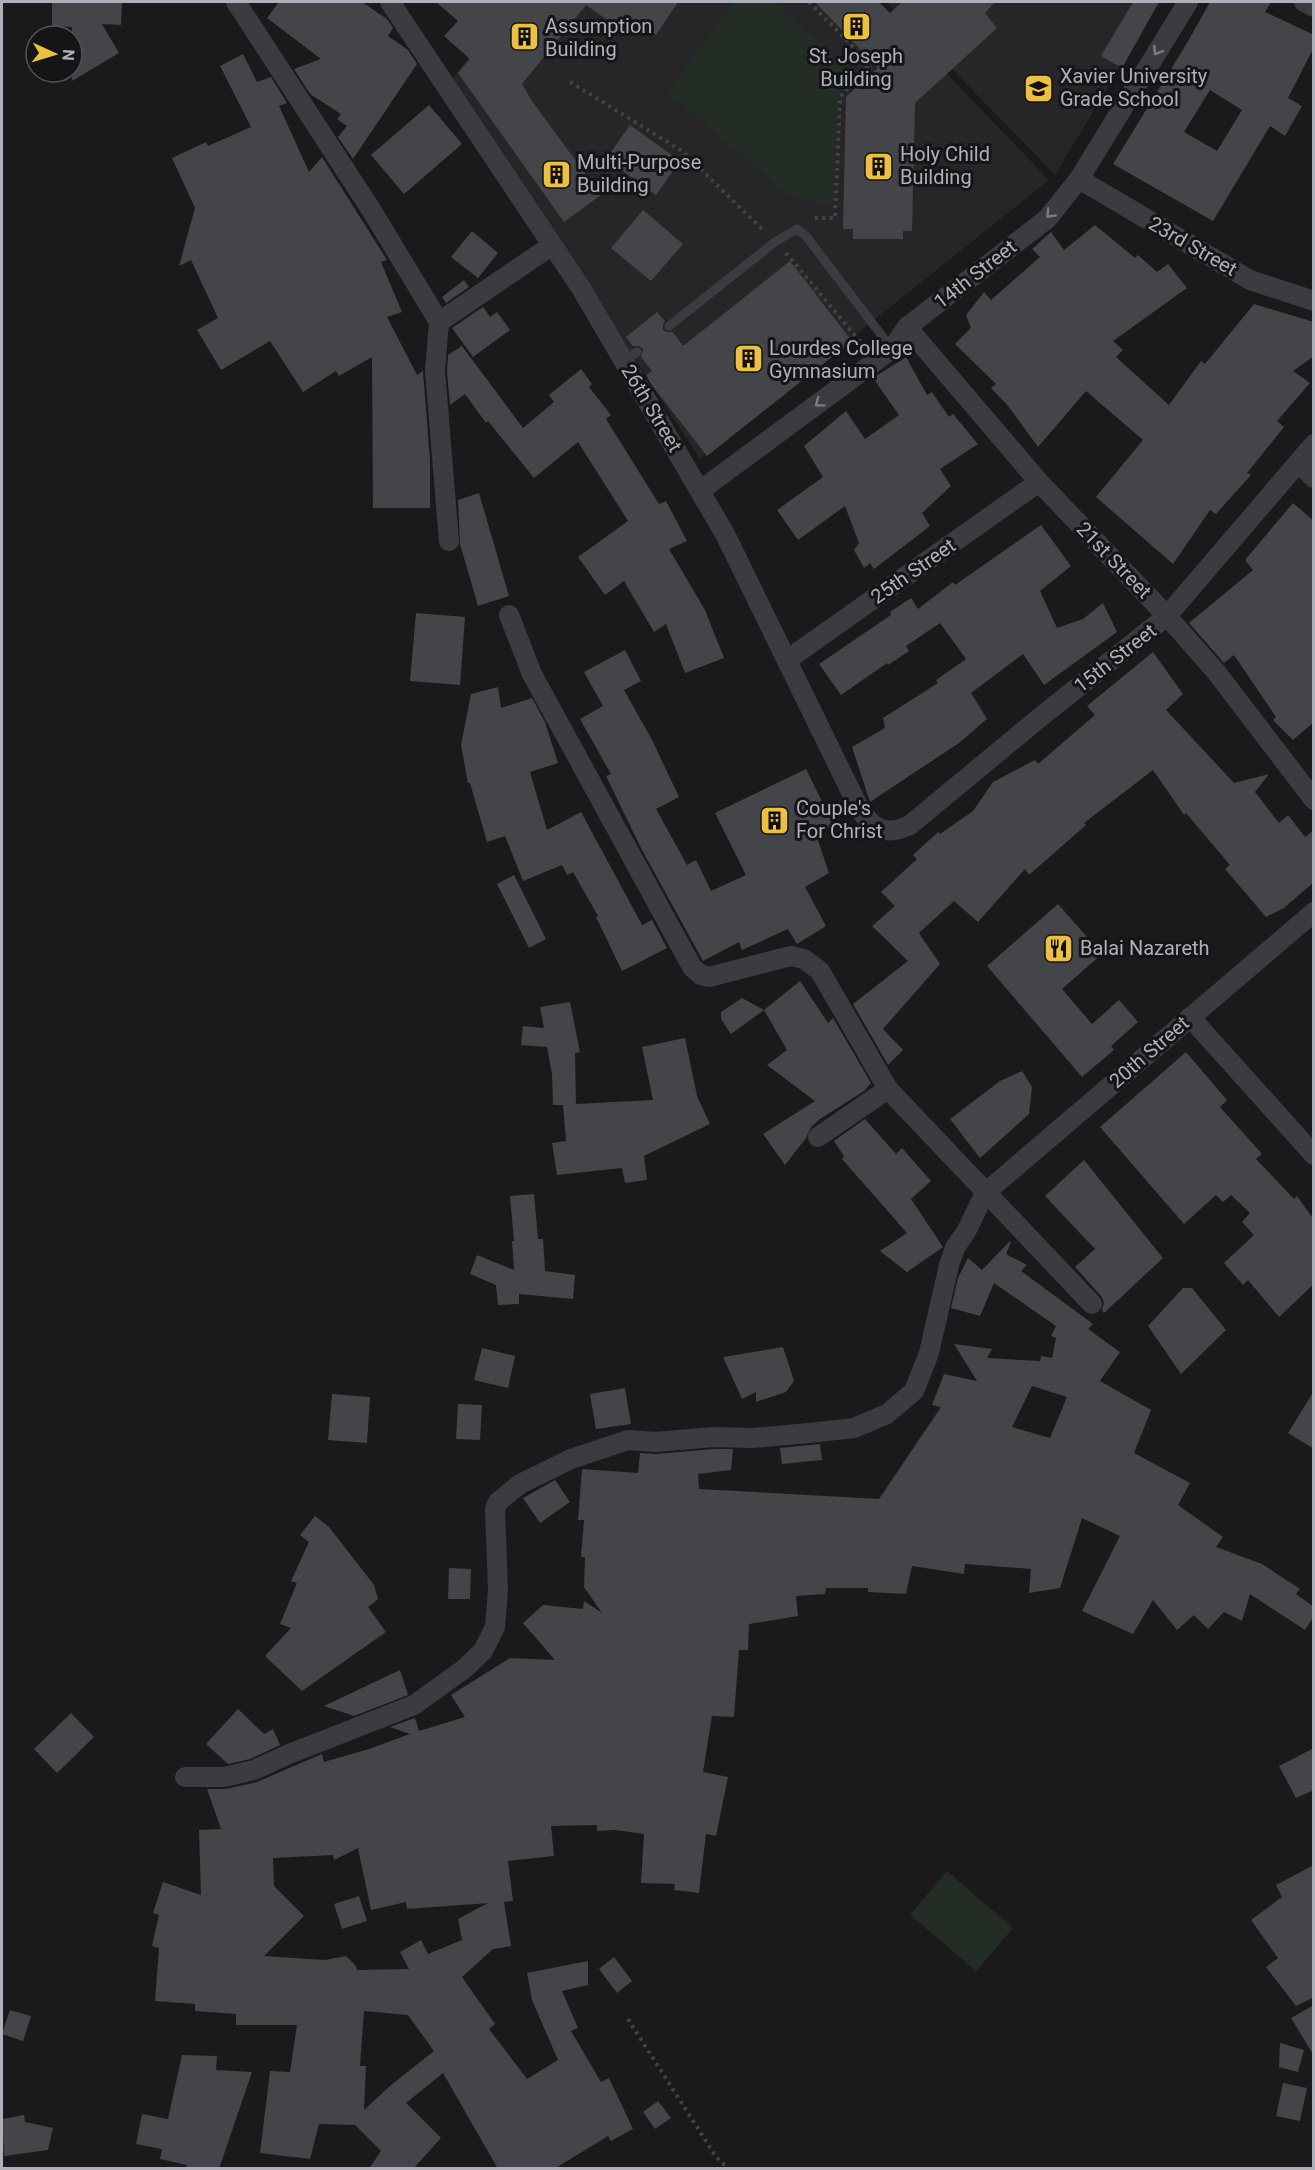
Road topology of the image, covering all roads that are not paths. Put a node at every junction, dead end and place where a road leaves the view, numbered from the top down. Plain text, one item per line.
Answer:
1 (236, 2) edge
2 (390, 2) edge
3 (1188, 2) edge
4 (1304, 2) edge
5 (1314, 7) edge
6 (1078, 179) junction
7 (551, 246) junction
8 (1314, 301) edge
9 (439, 322) junction
10 (669, 326) dead end
11 (907, 327) junction
12 (892, 349) junction
13 (1314, 444) edge
14 (1298, 463) junction
15 (1314, 478) edge
16 (1039, 482) junction
17 (701, 490) junction
18 (449, 541) dead end
19 (508, 615) dead end
20 (1167, 616) junction
21 (787, 660) junction
22 (1314, 800) edge
23 (883, 830) joint
24 (1314, 912) edge
25 (1191, 1017) junction
26 (888, 1089) junction
27 (818, 1137) dead end
28 (1314, 1155) edge
29 (985, 1193) junction
30 (1092, 1304) dead end
31 (185, 1777) dead end

1 - 9 street
2 - 7 street, 26th Street
3 -> 6 street, 14th Street
4 - 5 street
6 - 8 street, 23rd Street
6 -> 11 street, 14th Street
7 - 9 street
7 - 17 street, 26th Street
9 - 18 street
10 - 12 lane
11 - 12 street, 14th Street
11 - 16 street, 21st Street
12 -> 17 street, 14th Street
13 - 14 street, 15th Street
14 - 15 street
14 - 20 street, 15th Street
16 - 20 street, 21st Street
16 - 21 street, 25th Street
17 - 21 street, 26th Street
19 - 26 street
20 - 22 street, 21st Street
20 - 23 street, 15th Street
21 - 23 street, 26th Street
24 - 25 street, 20th Street
25 - 28 street
25 - 29 street, 20th Street
26 - 27 street
26 - 29 street
29 - 30 street
29 - 31 street

